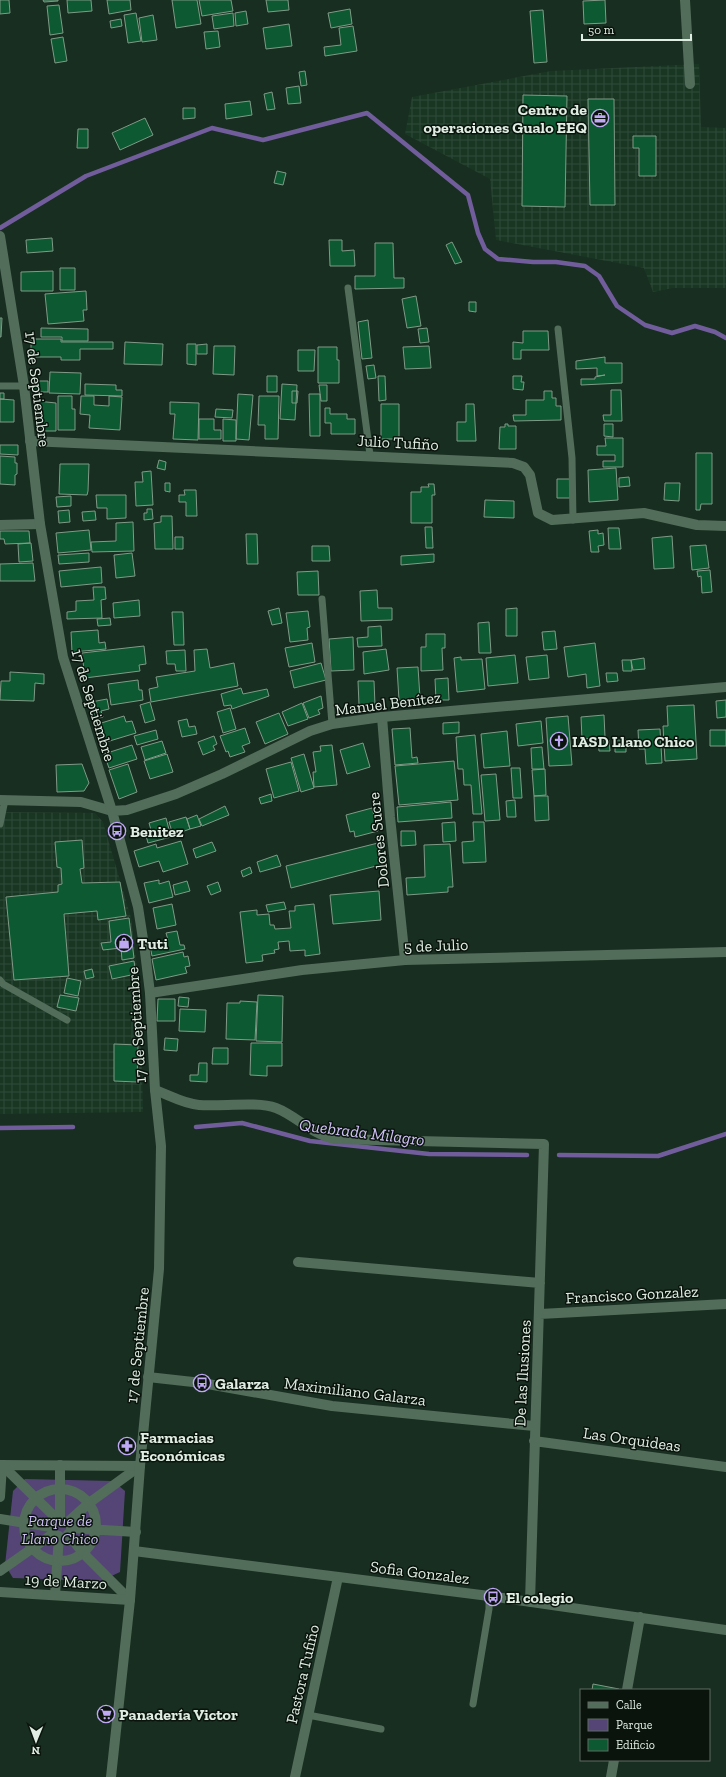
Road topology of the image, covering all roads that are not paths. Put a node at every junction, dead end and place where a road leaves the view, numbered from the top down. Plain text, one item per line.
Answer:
1 (685, 0) edge
2 (690, 84) dead end
3 (0, 239) edge
4 (348, 288) dead end
5 (558, 329) dead end
6 (0, 386) edge
7 (24, 386) junction
8 (30, 441) junction
9 (370, 456) junction
10 (573, 520) junction
11 (40, 524) junction
12 (0, 525) edge
13 (726, 526) edge
14 (322, 599) dead end
15 (726, 687) edge
16 (382, 717) junction
17 (332, 724) junction
18 (3, 800) edge
19 (112, 811) junction
20 (0, 824) edge
21 (726, 952) edge
22 (405, 960) junction
23 (0, 980) edge
24 (150, 993) junction
25 (67, 1020) dead end
26 (155, 1090) junction
27 (298, 1262) dead end
28 (540, 1284) junction
29 (726, 1304) edge
30 (540, 1314) junction
31 (148, 1377) junction
32 (534, 1426) junction
33 (534, 1441) junction
34 (1, 1465) edge
35 (60, 1465) junction
36 (140, 1466) junction
37 (726, 1467) edge
38 (60, 1488) junction
39 (0, 1497) edge
40 (36, 1497) junction
41 (89, 1503) junction
42 (0, 1519) edge
43 (23, 1522) junction
44 (61, 1527) junction
45 (96, 1529) junction
46 (136, 1532) junction
47 (32, 1548) junction
48 (134, 1551) junction
49 (83, 1553) junction
50 (56, 1561) junction
51 (0, 1571) edge
52 (338, 1577) junction
53 (0, 1592) edge
54 (55, 1595) junction
55 (489, 1596) junction
56 (130, 1600) junction
57 (530, 1602) junction
58 (640, 1617) junction
59 (726, 1630) edge
60 (627, 1689) edge
61 (473, 1704) dead end
62 (308, 1715) junction
63 (381, 1729) dead end
64 (614, 1761) edge
65 (111, 1777) edge
66 (295, 1777) edge
67 (611, 1777) edge

1 - 2 street
3 - 7 street, 17 de Septiembre
4 - 9 lane
5 - 10 lane
6 - 7 lane
7 - 8 street, 17 de Septiembre
8 - 9 street, Julio Tufiño
8 - 11 street, 17 de Septiembre
9 - 10 street, Julio Tufiño
10 - 13 street, Julio Tufiño
11 - 12 street
11 - 19 street, 17 de Septiembre
14 - 17 lane
15 - 16 street, Manuel Benítez
16 - 17 street, Manuel Benítez
16 - 22 street, Dolores Sucre
17 - 19 street, Manuel Benítez
18 - 19 street, Manuel Benítez
18 - 20 lane
19 - 24 street, 17 de Septiembre
21 - 22 street, 5 de Julio
22 - 24 street, 5 de Julio
23 - 25 lane
24 - 26 street, 17 de Septiembre
26 - 28 street, De las Ilusiones
26 - 31 street, 17 de Septiembre
27 - 28 street
28 - 30 street, De las Ilusiones
29 - 30 street, Francisco Gonzalez
30 - 32 street, De las Ilusiones
31 - 32 street, Maximiliano Galarza
31 - 36 street, 17 de Septiembre
32 - 33 street, De las Ilusiones
33 - 37 street, Las Orquideas
33 - 57 street, De las Ilusiones
34 - 35 street
34 - 39 street
34 - 40 street
35 - 36 street
35 - 38 street
36 - 41 street
36 - 46 street, 17 de Septiembre
38 - 40 street
38 - 41 street
38 - 44 street
40 - 43 street
40 - 44 street
41 - 44 street
41 - 45 street
42 - 43 street
43 - 44 street
43 - 47 street
44 - 45 street
44 - 47 street
44 - 49 street
44 - 50 street
45 - 46 street
45 - 49 street
46 - 48 street, 17 de Septiembre
47 - 50 street
47 - 51 street
48 - 52 street, Sofia Gonzalez
48 - 56 street, 17 de Septiembre
49 - 50 street
49 - 56 street
50 - 54 street
52 - 55 street, Sofia Gonzalez
52 - 62 street, Pastora Tufiño
53 - 54 street, 19 de Marzo
54 - 56 street, 19 de Marzo
55 - 57 street, Sofia Gonzalez
55 - 61 lane
56 - 65 street, 17 de Septiembre
57 - 58 street, Sofia Gonzalez
58 - 59 street, Sofia Gonzalez
58 - 60 street
62 - 63 lane
62 - 66 street, Pastora Tufiño
64 - 67 street

